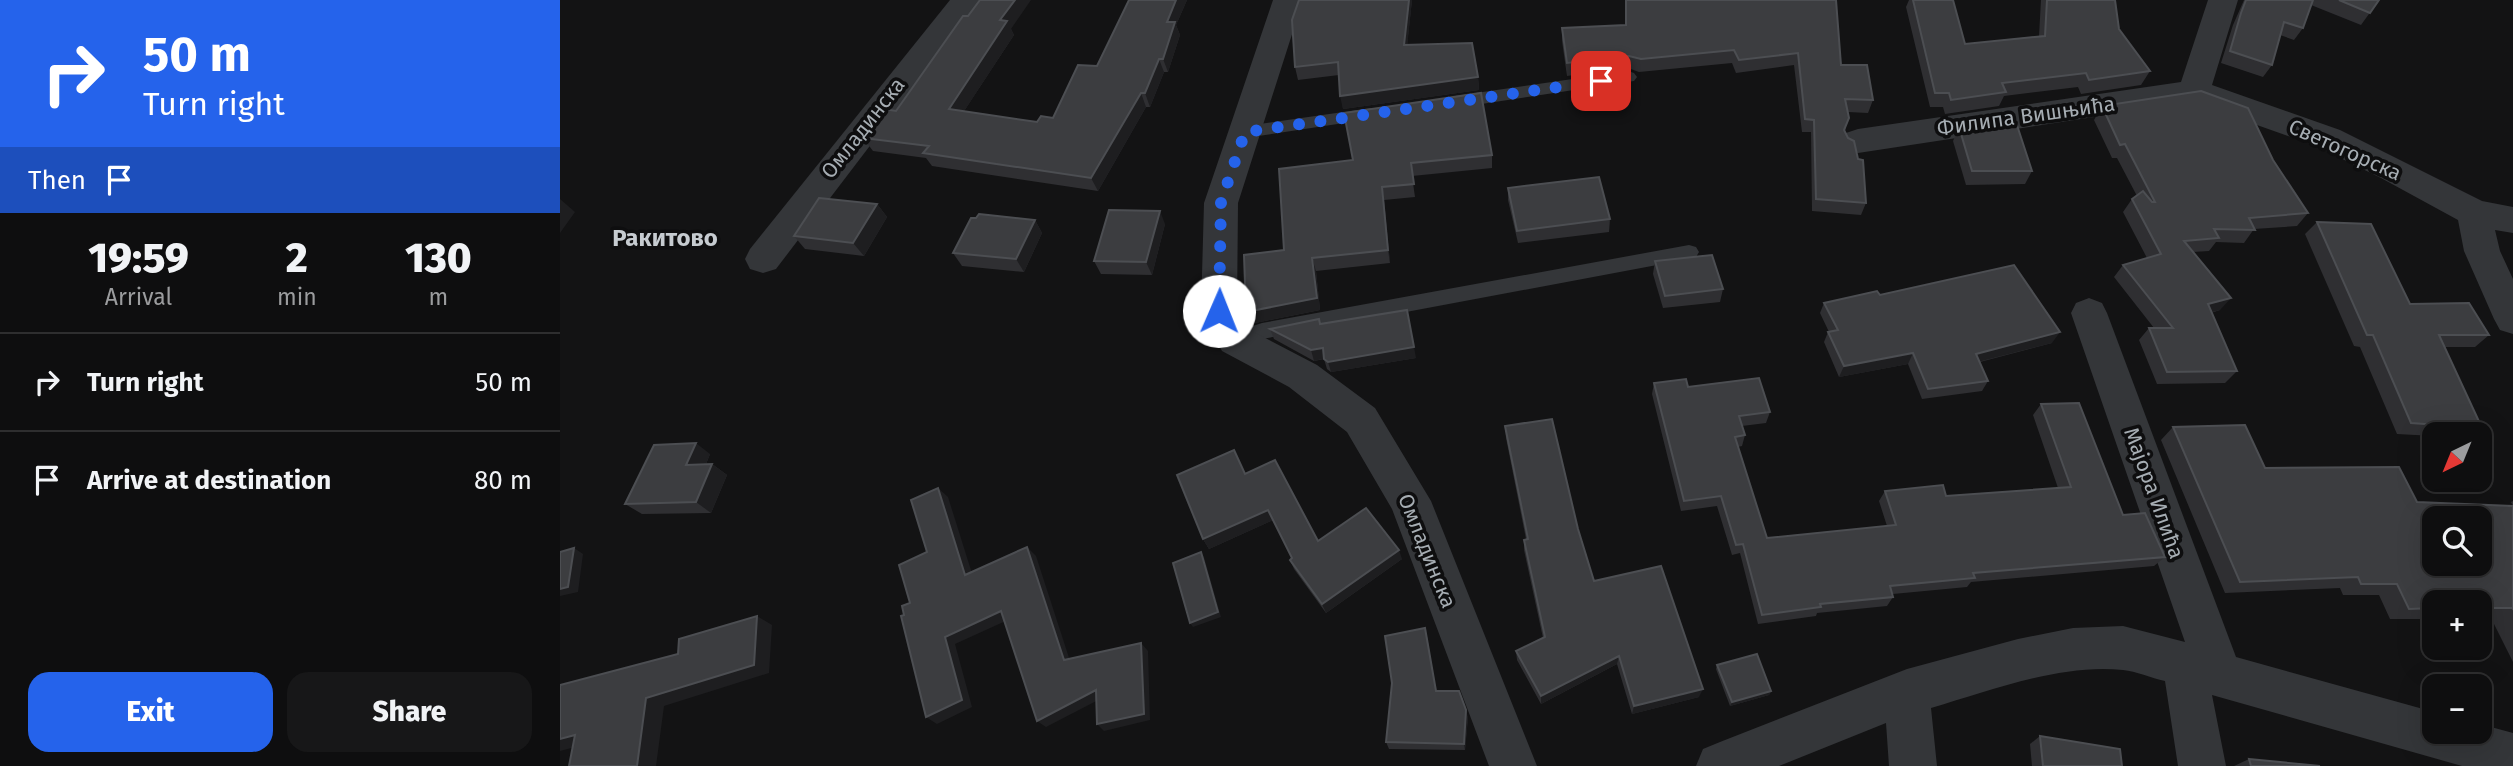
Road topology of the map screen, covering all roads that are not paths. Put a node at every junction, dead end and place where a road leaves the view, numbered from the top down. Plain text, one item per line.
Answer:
1 (966, 0) edge
2 (1289, 0) edge
3 (2223, 0) edge
4 (1628, 77) dead end
5 (2194, 91) junction
6 (1437, 104) edge
7 (1382, 112) edge
8 (1245, 132) junction
9 (1858, 141) dead end
10 (2474, 213) junction
11 (2513, 220) edge
12 (1689, 252) dead end
13 (763, 259) dead end
14 (2089, 313) dead end
15 (2513, 319) edge
16 (1235, 340) junction
17 (2202, 668) junction
18 (1908, 692) junction
19 (2513, 757) edge
20 (1513, 766) edge
21 (1720, 766) edge
22 (1913, 766) edge
23 (2202, 766) edge

1 - 13 street, Омладинска
2 - 8 street
3 - 5 street
4 - 6 lane
5 - 9 street, Филипа Вишњића
5 - 10 street, Светогорска
7 - 8 lane
8 - 16 street
10 - 11 street, Светогорска
10 - 15 street
12 - 16 lane
14 - 17 street, Мајора Илића
16 - 20 street, Омладинска
17 - 18 street
17 - 19 street
17 - 23 street, Мајора Илића
18 - 21 street
18 - 22 street

